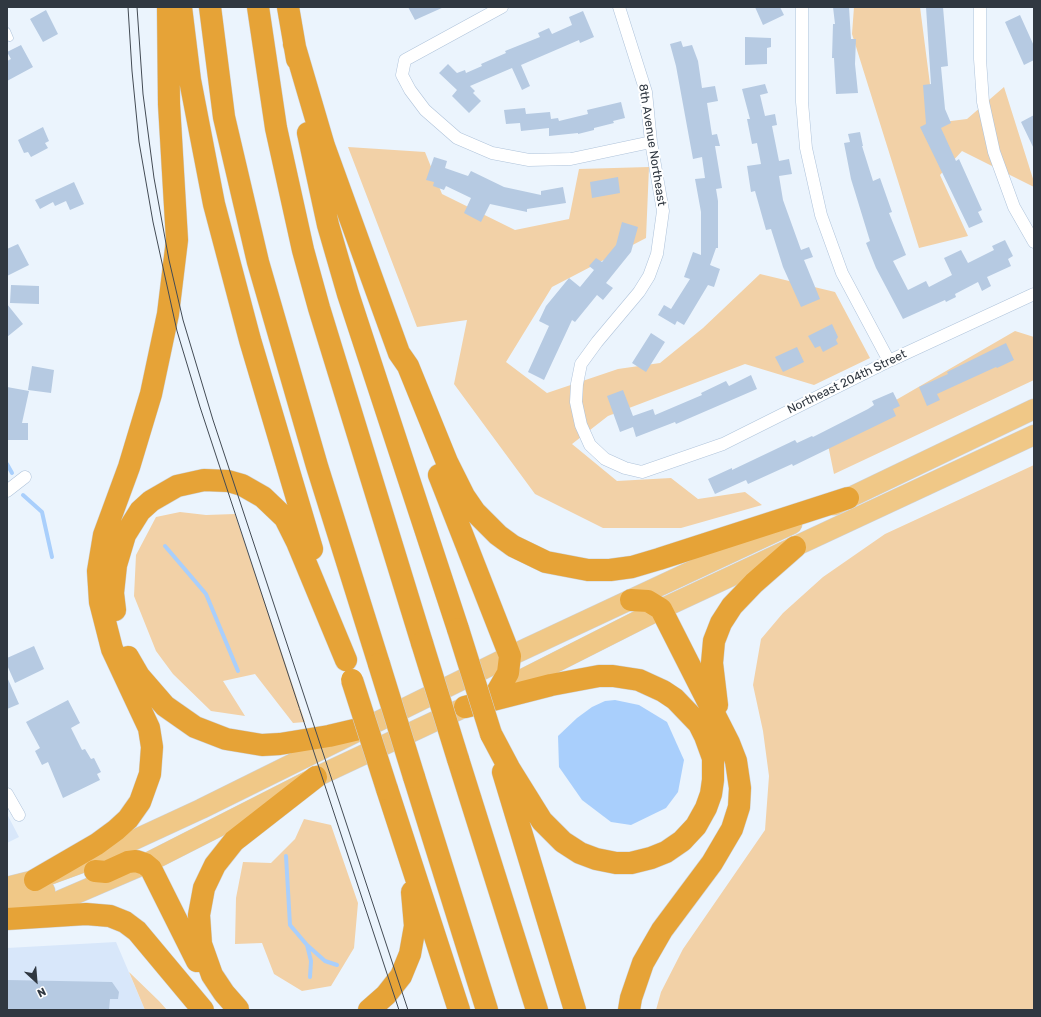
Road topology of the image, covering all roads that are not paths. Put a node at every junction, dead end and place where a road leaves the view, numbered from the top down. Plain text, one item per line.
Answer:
1 (168, 7) edge
2 (181, 7) edge
3 (210, 7) edge
4 (258, 7) edge
5 (288, 7) edge
6 (502, 7) edge
7 (619, 7) edge
8 (802, 7) edge
9 (980, 7) edge
10 (7, 31) edge
11 (10, 38) dead end
12 (294, 44) junction
13 (651, 142) junction
14 (1034, 242) edge
15 (1034, 294) edge
16 (400, 353) junction
17 (890, 361) junction
18 (1034, 409) edge
19 (1034, 435) edge
20 (659, 467) joint
21 (25, 477) dead end
22 (7, 491) edge
23 (848, 498) junction
24 (795, 547) junction
25 (631, 600) junction
26 (661, 609) junction
27 (510, 656) junction
28 (346, 660) junction
29 (497, 692) junction
30 (465, 707) junction
31 (362, 728) junction
32 (724, 733) junction
33 (491, 734) junction
34 (316, 777) junction
35 (7, 796) edge
36 (201, 809) junction
37 (19, 815) dead end
38 (403, 838) junction
39 (145, 864) junction
40 (95, 871) junction
41 (35, 880) junction
42 (7, 886) edge
43 (7, 902) edge
44 (7, 919) edge
45 (203, 1010) edge
46 (239, 1010) edge
47 (369, 1010) edge
48 (459, 1010) edge
49 (487, 1010) edge
50 (537, 1010) edge
51 (575, 1010) edge
52 (629, 1010) edge

1 - 41 highway
2 - 28 highway
3 - 49 highway, bridge
4 - 50 highway, bridge
5 - 12 highway
6 - 13 street
7 - 13 street, 8th Avenue Northeast
8 - 17 street
9 - 14 street
10 - 11 lane
12 - 16 highway
12 - 33 highway, bridge
13 - 20 street, 8th Avenue Northeast
15 - 17 street, Northeast 204th Street
16 - 23 highway
16 - 27 highway
17 - 20 street, Northeast 204th Street
18 - 23 main road
19 - 24 main road
21 - 22 street
23 - 25 main road
24 - 26 main road
24 - 32 highway
25 - 26 highway
25 - 27 main road
26 - 29 main road
26 - 32 highway
27 - 29 highway
27 - 31 main road
28 - 31 highway
28 - 38 highway, bridge
29 - 30 main road
30 - 33 highway
30 - 34 main road
31 - 36 main road
32 - 52 highway
33 - 51 highway
34 - 39 main road
34 - 46 highway
35 - 37 street
36 - 40 main road
36 - 41 main road
38 - 47 highway
38 - 48 highway
39 - 40 highway
39 - 44 main road
39 - 46 highway
40 - 43 main road
41 - 42 main road
44 - 45 highway

